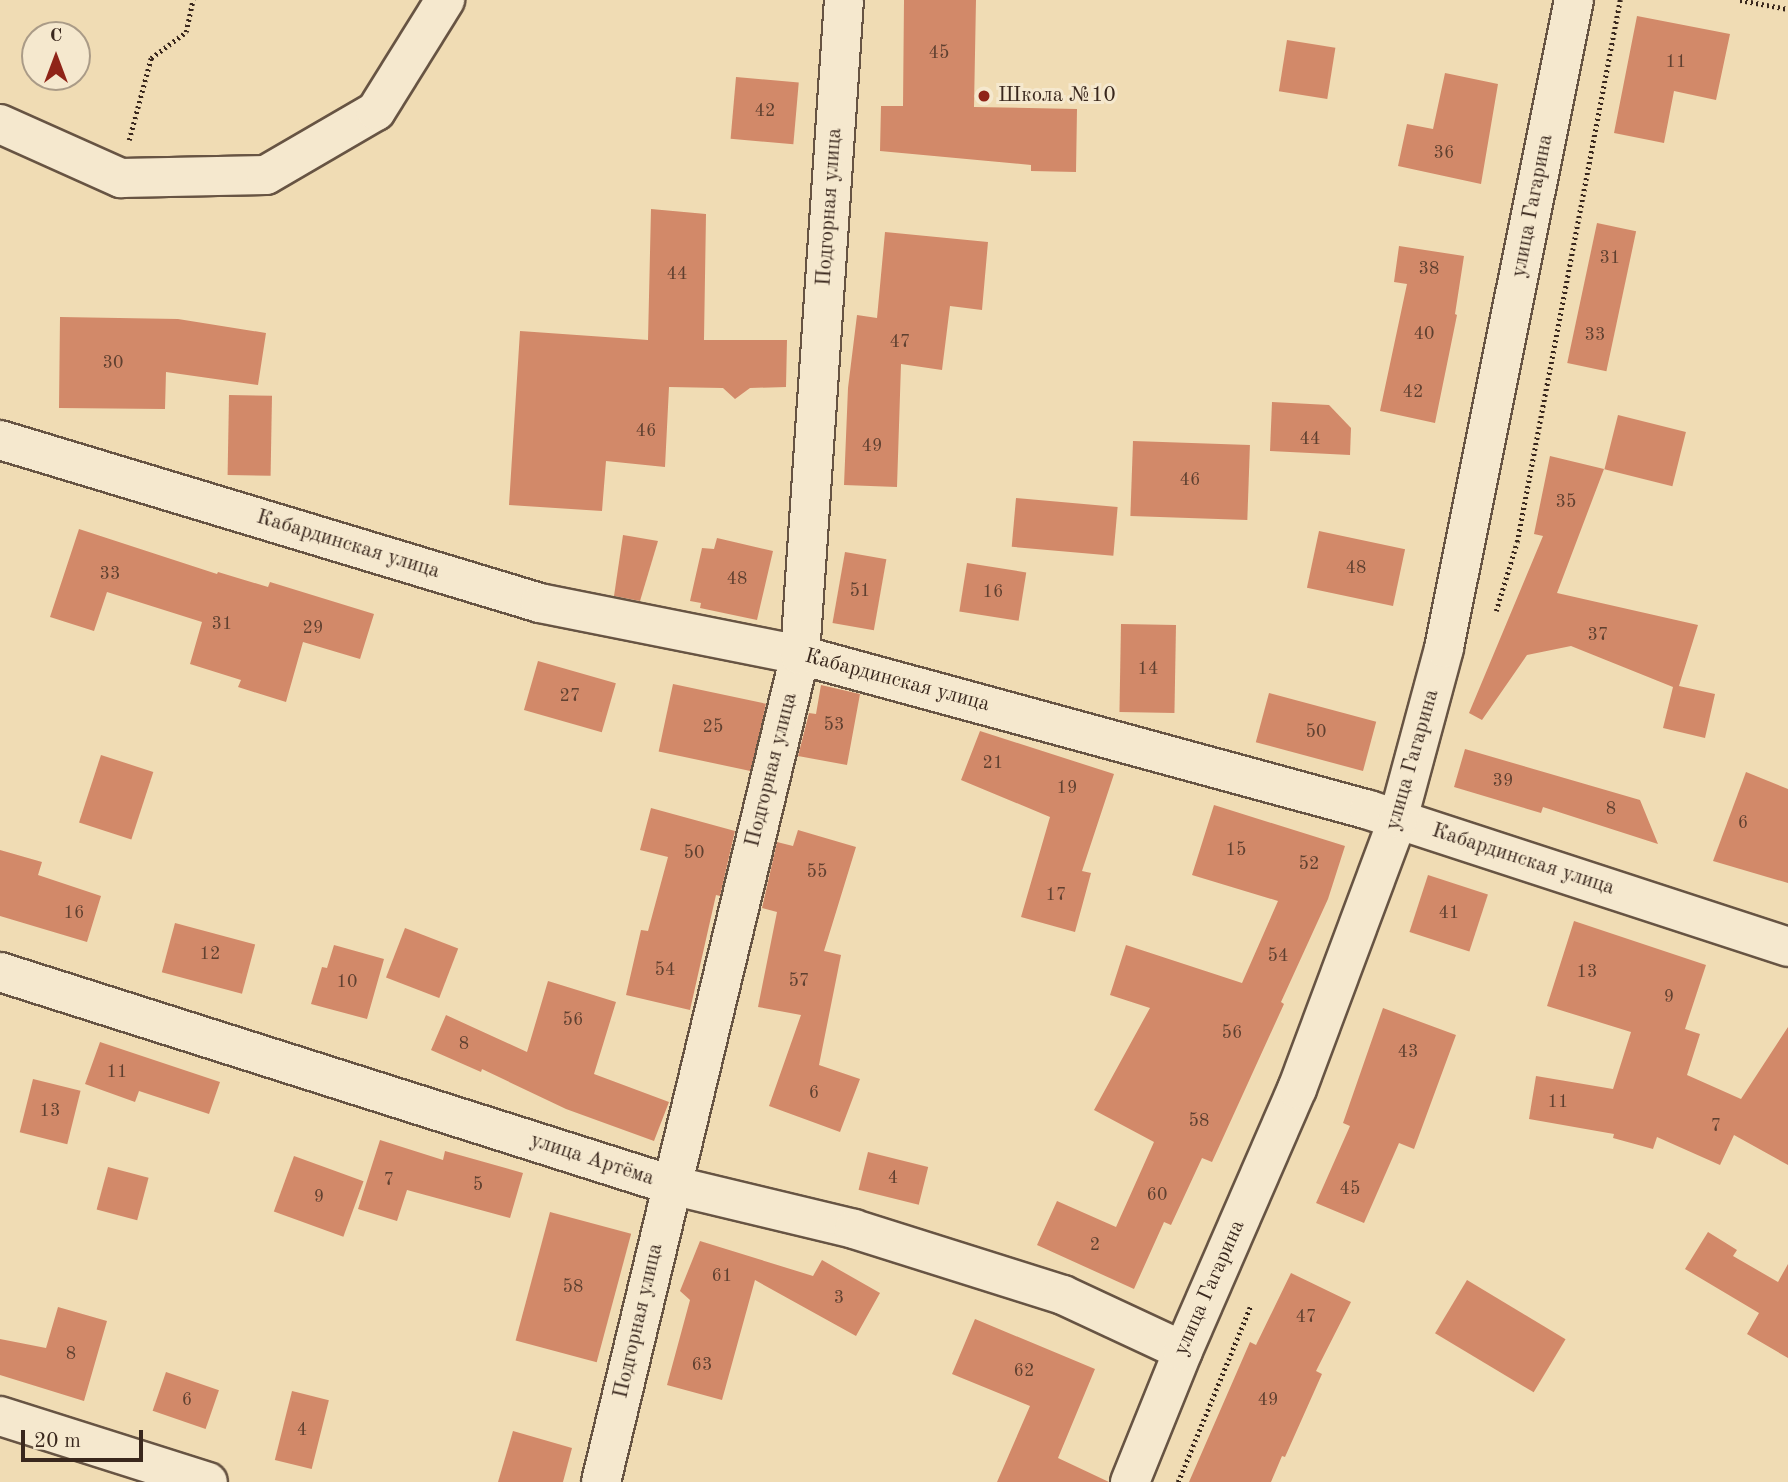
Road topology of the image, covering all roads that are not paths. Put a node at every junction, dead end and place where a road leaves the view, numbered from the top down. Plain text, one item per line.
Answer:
1 (445, 0) edge
2 (844, 0) edge
3 (1574, 0) edge
4 (0, 124) edge
5 (0, 440) edge
6 (800, 654) junction
7 (1398, 819) junction
8 (1788, 947) edge
9 (0, 972) edge
10 (671, 1185) junction
11 (1182, 1351) junction
12 (0, 1416) edge
13 (208, 1482) edge
14 (601, 1482) edge
15 (1130, 1482) edge

1 - 4 street
2 - 6 street, Подгорная улица
3 - 7 street, улица Гагарина
5 - 6 street, Кабардинская улица
6 - 7 street, Кабардинская улица
6 - 10 street, Подгорная улица
7 - 8 street, Кабардинская улица
7 - 11 street, улица Гагарина
9 - 10 street, улица Артёма
10 - 11 street, улица Артёма
10 - 14 street, Подгорная улица
11 - 15 street, улица Гагарина
12 - 13 street

